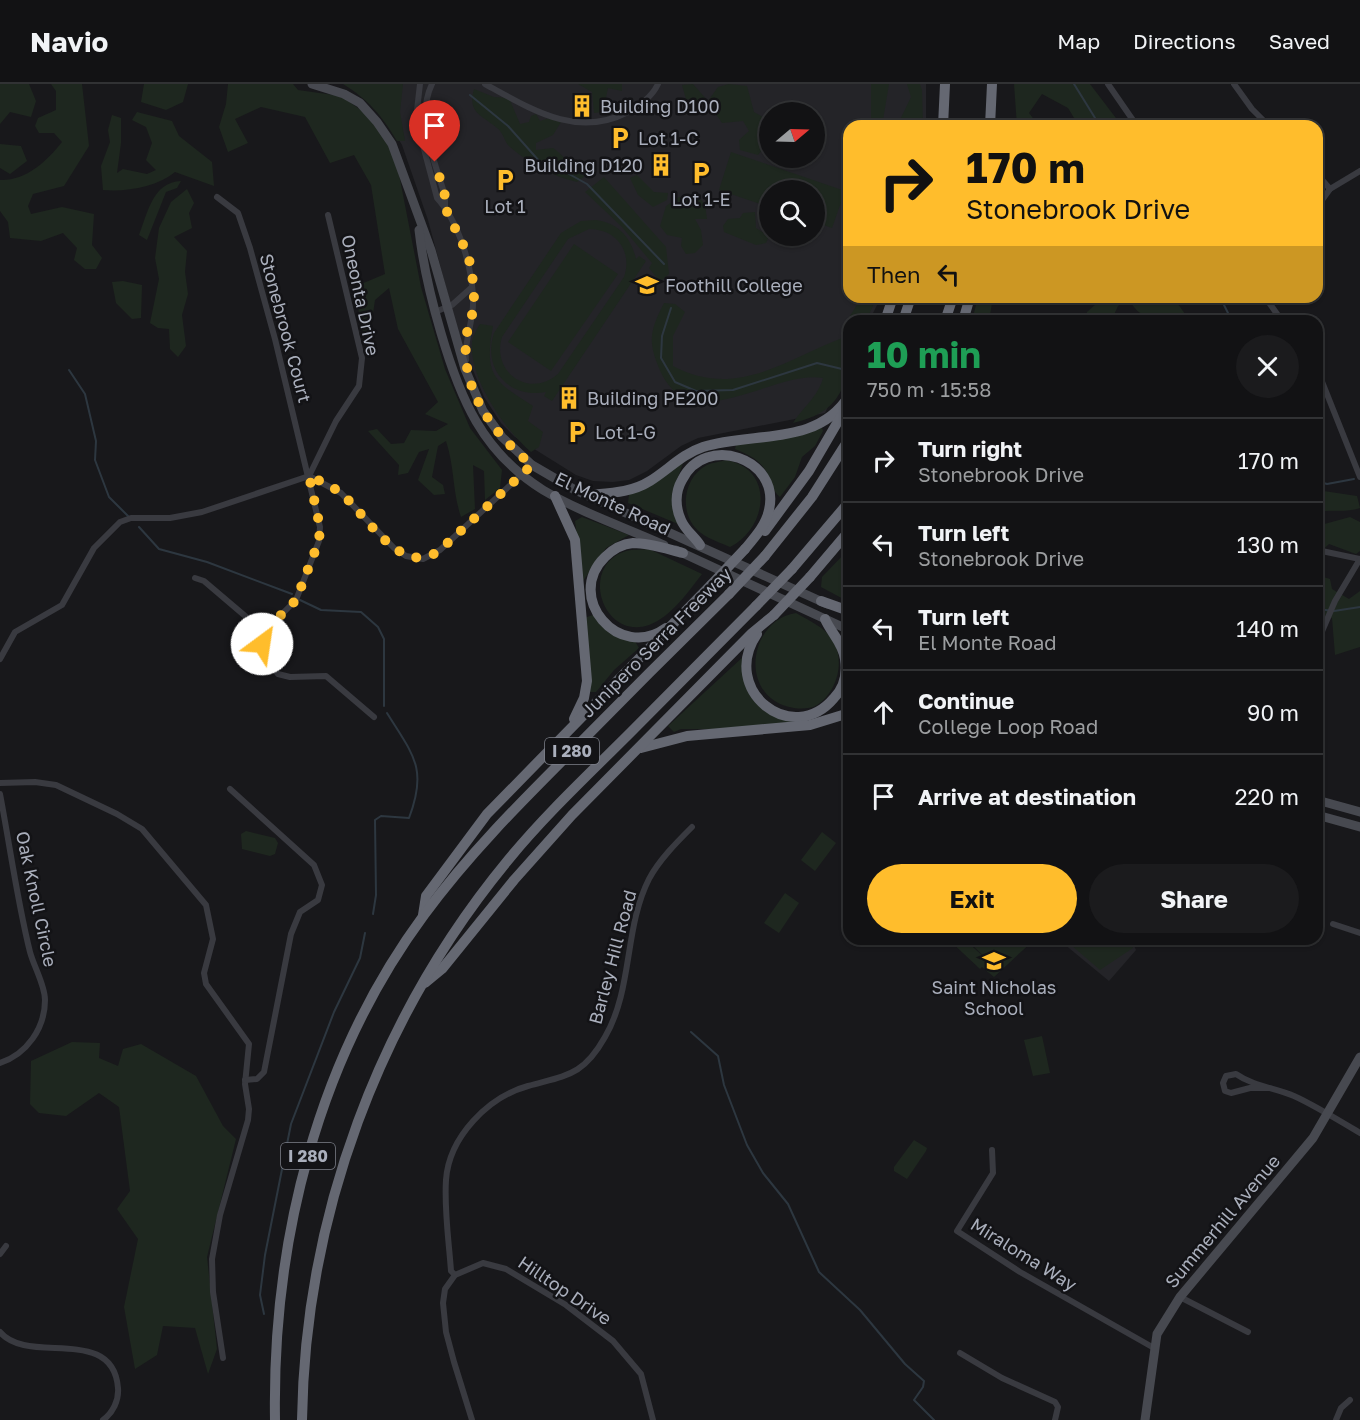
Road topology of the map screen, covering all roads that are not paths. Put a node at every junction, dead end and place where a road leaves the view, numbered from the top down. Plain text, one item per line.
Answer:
1 (312, 84) edge
2 (420, 84) edge
3 (432, 84) edge
4 (485, 84) edge
5 (658, 84) edge
6 (945, 84) edge
7 (992, 84) edge
8 (1108, 84) edge
9 (1234, 84) edge
10 (944, 102) junction
11 (939, 120) edge
12 (943, 120) edge
13 (990, 120) edge
14 (1133, 120) edge
15 (1263, 120) edge
16 (1360, 171) edge
17 (1323, 181) edge
18 (1330, 189) junction
19 (217, 197) dead end
20 (1323, 199) edge
21 (445, 207) junction
22 (328, 215) dead end
23 (419, 222) junction
24 (471, 288) junction
25 (448, 308) junction
26 (435, 312) junction
27 (1323, 384) edge
28 (473, 390) junction
29 (843, 404) edge
30 (843, 412) edge
31 (843, 448) edge
32 (532, 465) junction
33 (523, 475) junction
34 (309, 476) junction
35 (1360, 477) edge
36 (588, 495) junction
37 (555, 496) junction
38 (843, 508) edge
39 (843, 539) edge
40 (843, 541) edge
41 (700, 545) junction
42 (839, 545) junction
43 (745, 549) junction
44 (1323, 551) edge
45 (683, 553) junction
46 (1360, 559) edge
47 (195, 578) dead end
48 (821, 601) joint
49 (691, 606) junction
50 (843, 610) edge
51 (774, 615) junction
52 (825, 619) junction
53 (843, 627) edge
54 (1323, 627) edge
55 (264, 632) junction
56 (843, 650) edge
57 (0, 659) edge
58 (843, 683) edge
59 (843, 714) edge
60 (374, 717) dead end
61 (564, 733) junction
62 (638, 749) junction
63 (0, 783) edge
64 (230, 789) dead end
65 (0, 794) edge
66 (1323, 802) edge
67 (1360, 812) edge
68 (1323, 817) edge
69 (692, 826) dead end
70 (1360, 827) edge
71 (423, 915) junction
72 (1333, 924) dead end
73 (1360, 933) edge
74 (420, 987) junction
75 (1360, 1057) edge
76 (0, 1063) edge
77 (245, 1080) junction
78 (1270, 1088) junction
79 (1327, 1116) junction
80 (1360, 1133) edge
81 (992, 1150) dead end
82 (6, 1246) dead end
83 (0, 1254) edge
84 (455, 1275) junction
85 (1179, 1297) junction
86 (0, 1332) edge
87 (1248, 1332) dead end
88 (1154, 1348) junction
89 (960, 1353) dead end
90 (224, 1358) dead end
91 (1350, 1400) dead end
92 (103, 1420) edge
93 (275, 1420) edge
94 (302, 1420) edge
95 (472, 1420) edge
96 (652, 1420) edge
97 (1055, 1420) edge
98 (1145, 1420) edge
99 (1336, 1420) edge

1 - 23 street, El Monte Road
2 - 21 street
3 - 21 street
4 - 5 street
6 - 10 highway
7 - 13 highway
8 - 14 street
9 - 15 street
10 - 11 highway
10 - 12 highway
16 - 18 street
17 - 18 street
18 - 20 street
19 - 34 street, Stonebrook Court
21 - 24 street
22 - 34 street, Oneonta Drive
23 - 25 street, El Monte Road
23 - 26 street, El Monte Road
24 - 25 street
24 - 28 street
25 - 26 street
25 - 28 street, El Monte Road
26 - 33 street, El Monte Road
27 - 35 street
28 - 32 street, El Monte Road
29 - 36 highway
30 - 43 highway
31 - 71 highway, Junipero Serra Freeway / I 280, bridge
32 - 33 street
32 - 36 street, El Monte Road
33 - 34 street
33 - 37 street, El Monte Road
34 - 55 street, Stonebrook Court
34 - 57 street
36 - 41 street, El Monte Road
37 - 45 street, El Monte Road
37 - 61 highway
38 - 74 highway, I 280, bridge
39 - 42 highway
40 - 42 highway
41 - 43 highway
41 - 48 street, El Monte Road
42 - 51 highway, bridge
43 - 49 highway, bridge
44 - 46 street
45 - 49 highway
45 - 52 street, El Monte Road
46 - 54 street
47 - 55 street
48 - 50 highway
49 - 61 highway
51 - 58 highway
51 - 62 highway
52 - 53 street, El Monte Road
52 - 56 highway
55 - 60 street
59 - 62 highway
61 - 71 highway
62 - 74 highway
63 - 77 street
64 - 77 street
65 - 76 street, Oak Knoll Circle
66 - 67 street
68 - 70 street
69 - 84 street, Barley Hill Road
71 - 93 highway, Junipero Serra Freeway / I 280
72 - 73 street
74 - 94 highway, I 280
75 - 79 street, Summerhill Avenue
77 - 90 street
78 - 78 street
78 - 79 street
79 - 80 street
79 - 85 street, Summerhill Avenue
81 - 88 street, Miraloma Way
82 - 83 street
84 - 95 street
84 - 96 street, Hilltop Drive
85 - 87 street
85 - 88 street, Summerhill Avenue
86 - 92 street
88 - 98 street, Summerhill Avenue
89 - 97 street
91 - 99 street

